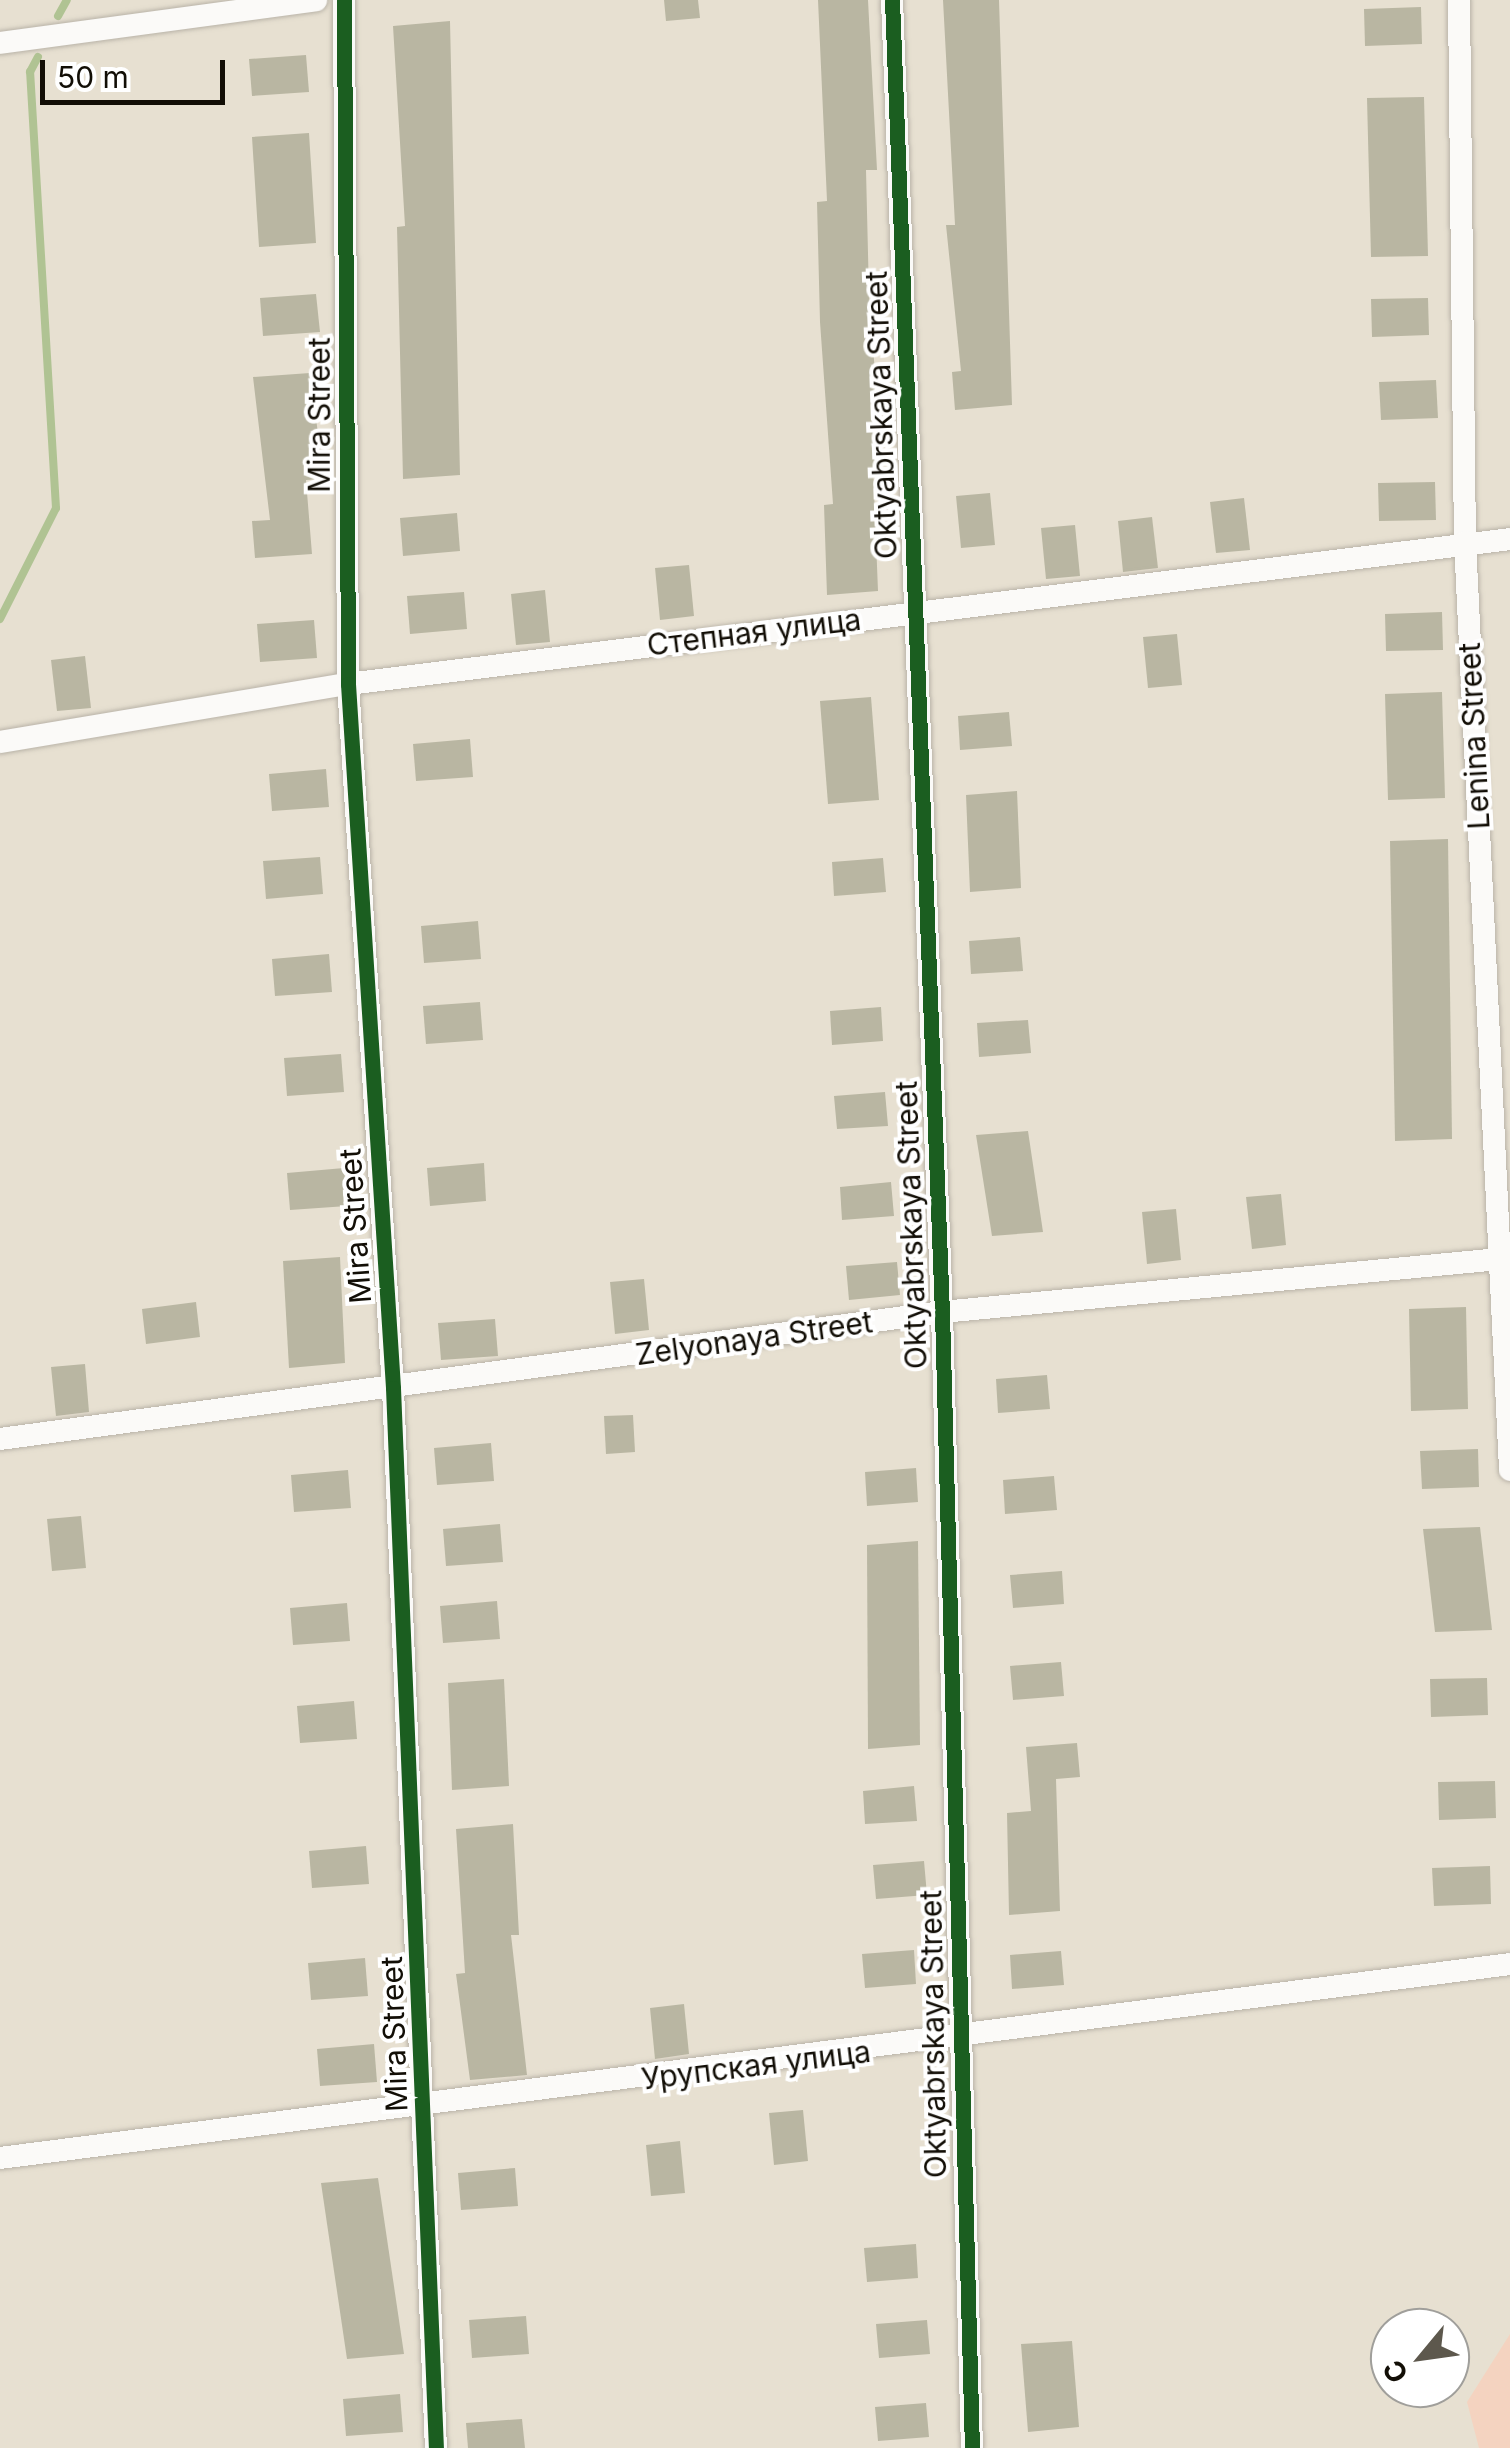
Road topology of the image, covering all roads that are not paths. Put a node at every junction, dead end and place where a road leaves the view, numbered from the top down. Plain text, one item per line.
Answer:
1 (316, 0) edge
2 (344, 0) edge
3 (892, 0) edge
4 (1459, 0) edge
5 (0, 43) edge
6 (1510, 540) edge
7 (1465, 542) junction
8 (916, 612) junction
9 (348, 684) junction
10 (0, 742) edge
11 (1504, 1259) edge
12 (942, 1312) junction
13 (394, 1388) junction
14 (0, 1438) edge
15 (1510, 1470) edge
16 (1510, 1964) edge
17 (961, 2038) junction
18 (425, 2107) junction
19 (0, 2158) edge
20 (436, 2448) edge
21 (972, 2448) edge

1 - 5 street
2 - 9 street, Mira Street
3 - 8 street, Oktyabrskaya Street
4 - 7 street, Lenina Street
6 - 7 street, Степная улица
7 - 8 street, Степная улица
7 - 11 street, Lenina Street
8 - 9 street, Степная улица
8 - 12 street, Oktyabrskaya Street
9 - 10 street, Степная улица
9 - 13 street, Mira Street
11 - 12 street, Zelyonaya Street
11 - 15 street, Lenina Street
12 - 13 street, Zelyonaya Street
12 - 17 street, Oktyabrskaya Street
13 - 14 street, Zelyonaya Street
13 - 18 street, Mira Street
16 - 17 street, Урупская улица
17 - 18 street, Урупская улица
17 - 21 street, Oktyabrskaya Street
18 - 19 street, Урупская улица
18 - 20 street, Mira Street

